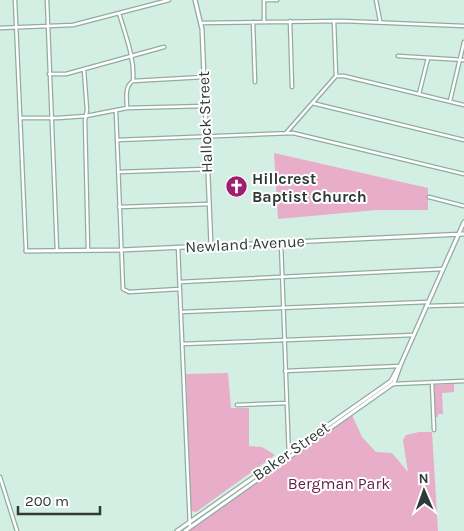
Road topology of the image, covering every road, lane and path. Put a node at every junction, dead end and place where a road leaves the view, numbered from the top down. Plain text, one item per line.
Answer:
1 (15, 0) edge
2 (47, 0) edge
3 (169, 0) edge
4 (195, 0) edge
5 (264, 0) edge
6 (277, 0) edge
7 (376, 0) edge
8 (119, 13) junction
9 (290, 21) junction
10 (334, 21) junction
11 (380, 21) junction
12 (253, 22) junction
13 (264, 22) junction
14 (201, 23) junction
15 (48, 26) junction
16 (464, 26) edge
17 (16, 27) junction
18 (0, 28) edge
19 (464, 42) edge
20 (164, 48) dead end
21 (398, 56) dead end
22 (131, 58) junction
23 (428, 58) junction
24 (462, 60) edge
25 (84, 70) junction
26 (49, 74) junction
27 (336, 76) junction
28 (204, 77) junction
29 (133, 81) junction
30 (256, 82) dead end
31 (292, 87) dead end
32 (419, 94) junction
33 (450, 101) junction
34 (312, 103) junction
35 (464, 105) edge
36 (204, 106) junction
37 (127, 108) junction
38 (116, 112) junction
39 (86, 116) junction
40 (20, 118) junction
41 (51, 118) junction
42 (285, 134) junction
43 (206, 137) junction
44 (117, 140) junction
45 (464, 140) edge
46 (207, 169) junction
47 (118, 172) junction
48 (464, 174) edge
49 (429, 197) dead end
50 (208, 204) junction
51 (464, 206) edge
52 (119, 207) junction
53 (464, 222) edge
54 (464, 234) edge
55 (458, 235) junction
56 (281, 242) junction
57 (210, 246) junction
58 (178, 247) junction
59 (88, 250) junction
60 (121, 250) junction
61 (26, 251) joint
62 (57, 251) junction
63 (443, 269) junction
64 (282, 277) junction
65 (180, 282) junction
66 (180, 289) junction
67 (427, 304) junction
68 (464, 305) edge
69 (283, 308) junction
70 (181, 312) junction
71 (414, 335) junction
72 (284, 340) junction
73 (182, 344) junction
74 (400, 366) junction
75 (285, 371) junction
76 (398, 375) junction
77 (464, 381) edge
78 (432, 382) junction
79 (403, 383) junction
80 (393, 384) junction
81 (382, 387) junction
82 (287, 403) junction
83 (237, 405) dead end
84 (434, 430) dead end
85 (289, 453) junction
86 (289, 458) junction
87 (0, 476) edge
88 (190, 522) junction
89 (190, 527) junction
90 (17, 531) edge
91 (177, 531) edge
92 (185, 531) edge

1 - 17 street
2 - 15 street
3 - 8 street
4 - 14 street, Hallock Street
5 - 6 street
5 - 13 street
7 - 11 street
8 - 15 street
8 - 22 street
9 - 10 street
9 - 13 street
9 - 31 street
10 - 11 street
10 - 27 street
11 - 16 street
12 - 13 street
12 - 14 street
12 - 30 street
14 - 28 street, Hallock Street
15 - 17 street
15 - 26 street
17 - 18 street
17 - 40 street
19 - 24 street
20 - 22 street
21 - 23 street
22 - 25 street
22 - 29 street
23 - 24 street
23 - 32 street
24 - 33 street
25 - 26 street
25 - 39 street
26 - 41 street
27 - 32 street
27 - 34 street
28 - 29 street
28 - 36 street, Hallock Street
29 - 37 street
32 - 33 street
33 - 35 street
34 - 42 street
34 - 45 street
36 - 37 street
36 - 43 street, Hallock Street
37 - 38 street
38 - 39 street
38 - 44 street
39 - 41 street
39 - 59 street
40 - 41 street
40 - 61 street
41 - 62 street
42 - 43 street
42 - 48 street
43 - 44 street
43 - 46 street, Hallock Street
44 - 47 street
46 - 47 street
46 - 50 street, Hallock Street
47 - 52 street
49 - 51 street
50 - 52 street
50 - 57 street, Hallock Street
52 - 60 street
53 - 55 street, Baker Street
54 - 55 street, Newland Avenue
55 - 56 street, Newland Avenue
55 - 63 street, Baker Street
56 - 57 street, Newland Avenue
56 - 64 street
57 - 58 street, Newland Avenue
58 - 60 street, Newland Avenue
58 - 65 street
59 - 60 street, Newland Avenue
59 - 62 street, Newland Avenue
60 - 66 street
61 - 62 street, Newland Avenue
63 - 64 street
63 - 67 street, Baker Street
64 - 65 street
64 - 69 street
65 - 66 street
66 - 70 street
67 - 68 street
67 - 69 street
67 - 71 street, Baker Street
69 - 70 street
69 - 72 street
70 - 73 street
71 - 72 street
71 - 74 street, Baker Street
72 - 73 street
72 - 75 street
73 - 88 street
74 - 75 street
74 - 76 street, Baker Street
74 - 81 street, Baker Street
75 - 82 street
76 - 79 street
76 - 80 street, Baker Street
77 - 78 street
78 - 79 street
78 - 84 street
79 - 80 street
80 - 81 street
80 - 86 street, Baker Street
81 - 85 street, Baker Street
82 - 83 street
82 - 85 street
85 - 86 street
85 - 88 street, Baker Street
86 - 89 street, Baker Street
87 - 90 street
88 - 89 street
88 - 91 street, Baker Street
89 - 92 street, Baker Street

